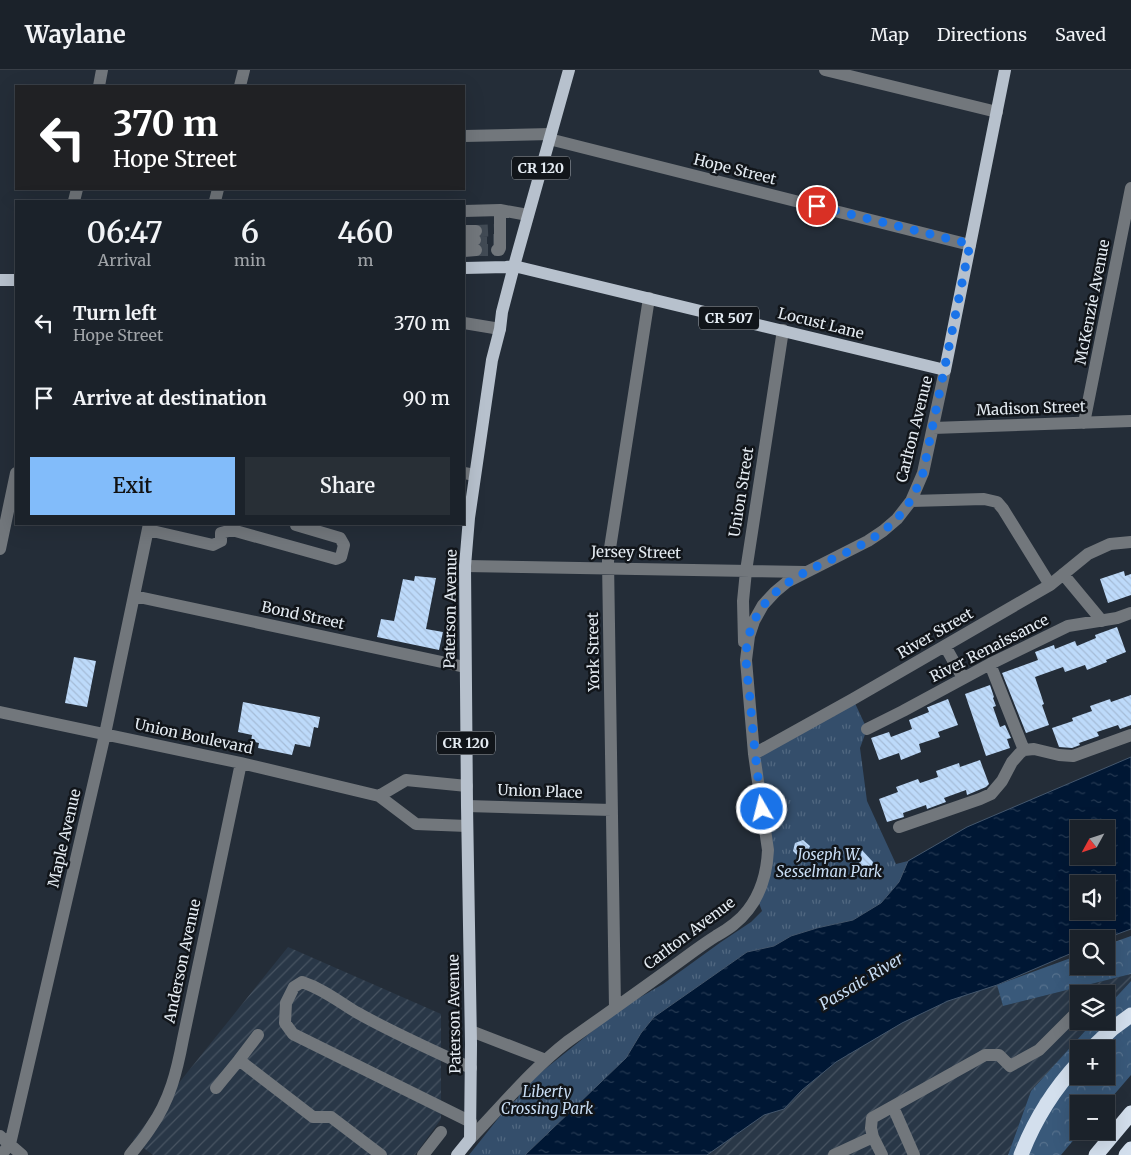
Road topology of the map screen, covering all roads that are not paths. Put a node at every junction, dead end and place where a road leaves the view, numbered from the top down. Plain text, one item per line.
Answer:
1 (102, 70) edge
2 (244, 70) edge
3 (569, 70) edge
4 (825, 70) edge
5 (1006, 70) edge
6 (99, 85) edge
7 (240, 85) edge
8 (997, 112) junction
9 (465, 136) edge
10 (550, 136) junction
11 (1131, 188) edge
12 (500, 210) junction
13 (465, 211) edge
14 (528, 216) junction
15 (498, 238) dead end
16 (970, 244) junction
17 (514, 266) junction
18 (465, 268) edge
19 (0, 280) edge
20 (15, 280) edge
21 (649, 298) junction
22 (465, 323) edge
23 (500, 329) junction
24 (783, 330) junction
25 (945, 370) junction
26 (1131, 421) edge
27 (1084, 423) junction
28 (933, 428) junction
29 (469, 474) edge
30 (15, 478) edge
31 (911, 501) junction
32 (296, 525) edge
33 (148, 527) edge
34 (1131, 542) edge
35 (0, 549) edge
36 (465, 566) junction
37 (608, 568) junction
38 (746, 571) junction
39 (806, 572) junction
40 (1063, 574) junction
41 (1050, 585) junction
42 (134, 596) junction
43 (1131, 613) edge
44 (1102, 621) junction
45 (945, 646) junction
46 (746, 660) junction
47 (990, 664) junction
48 (466, 667) junction
49 (963, 678) junction
50 (0, 712) edge
51 (867, 729) dead end
52 (105, 734) junction
53 (1131, 735) edge
54 (1024, 750) junction
55 (754, 754) junction
56 (241, 763) junction
57 (467, 786) junction
58 (379, 796) junction
59 (467, 806) junction
60 (612, 810) junction
61 (467, 826) junction
62 (899, 827) dead end
63 (615, 1008) junction
64 (1131, 1014) edge
65 (1070, 1019) edge
66 (471, 1031) junction
67 (258, 1035) dead end
68 (1100, 1040) edge
69 (239, 1060) junction
70 (546, 1060) junction
71 (471, 1068) junction
72 (1070, 1073) edge
73 (216, 1088) dead end
74 (892, 1107) junction
75 (1131, 1113) edge
76 (470, 1122) junction
77 (441, 1132) dead end
78 (873, 1137) junction
79 (470, 1139) junction
80 (5, 1140) edge
81 (1131, 1149) edge
82 (1, 1155) edge
83 (22, 1155) edge
84 (130, 1155) edge
85 (381, 1155) edge
86 (423, 1155) edge
87 (457, 1155) edge
88 (834, 1155) edge
89 (882, 1155) edge
90 (914, 1155) edge
91 (1021, 1155) edge
92 (1096, 1155) edge
93 (1126, 1155) edge

1 - 6 street
2 - 7 street
3 - 10 main road, Paterson Avenue / CR 120
4 - 8 street
5 - 8 main road, Carlton Avenue
8 - 16 main road, Carlton Avenue
9 - 10 street, Hope Street
10 - 14 main road, Paterson Avenue / CR 120
10 - 16 street, Hope Street
11 - 27 street, McKenzie Avenue
12 - 13 street
12 - 14 street
12 - 15 street
14 - 17 main road, Paterson Avenue / CR 120
16 - 25 main road, Carlton Avenue
17 - 18 main road, CR 507
17 - 21 main road, Locust Lane / CR 507
17 - 23 main road, Paterson Avenue / CR 120
19 - 20 main road
21 - 24 main road, Locust Lane / CR 507
21 - 37 street, York Street
22 - 23 street
23 - 29 main road, Paterson Avenue / CR 120
24 - 25 main road, Locust Lane / CR 507
24 - 38 street, Union Street
25 - 28 street, Carlton Avenue
26 - 27 street, Madison Street
27 - 28 street, Madison Street
28 - 31 street, Carlton Avenue
29 - 36 main road, Paterson Avenue / CR 120
30 - 35 street
31 - 39 street, Carlton Avenue
31 - 41 street
32 - 33 street
33 - 42 street, Maple Avenue
34 - 40 street, River Street
36 - 37 street, Jersey Street
36 - 48 main road, Paterson Avenue / CR 120
37 - 38 street, Jersey Street
37 - 60 street, York Street
38 - 39 street, Jersey Street
38 - 46 street, Union Street
39 - 46 street, Carlton Avenue
40 - 41 street, River Street
40 - 44 street
41 - 45 street, River Street
42 - 48 street, Bond Street
42 - 52 street, Maple Avenue
43 - 44 street, River Renaissance
44 - 47 street, River Renaissance
45 - 49 street
45 - 55 street, River Street
46 - 55 street, Carlton Avenue
47 - 49 street, River Renaissance
47 - 54 street
48 - 57 main road, Paterson Avenue / CR 120
49 - 51 street, River Renaissance
50 - 52 street, Union Boulevard
52 - 56 street, Union Boulevard
52 - 80 street, Maple Avenue
53 - 54 street
54 - 62 street
55 - 63 street, Carlton Avenue
56 - 58 street, Union Boulevard
56 - 84 street, Anderson Avenue
57 - 58 street
57 - 59 main road, Paterson Avenue / CR 120
58 - 61 street, Union Boulevard
59 - 60 street, Union Place
59 - 61 main road, Paterson Avenue / CR 120
60 - 63 street, York Street
61 - 66 main road, Paterson Avenue / CR 120
63 - 70 street, Carlton Avenue
64 - 68 highway
65 - 74 street
66 - 70 street
66 - 71 main road, Paterson Avenue / CR 120
67 - 69 street
69 - 73 street
69 - 85 street
70 - 79 street, Carlton Avenue
71 - 76 main road, Paterson Avenue / CR 120
71 - 76 street
72 - 91 highway
74 - 78 street
74 - 90 street
75 - 92 highway
76 - 79 main road, Paterson Avenue / CR 120
77 - 86 street
78 - 88 street
78 - 89 street
79 - 87 main road
80 - 82 street, Maple Avenue
80 - 83 street
81 - 93 highway

